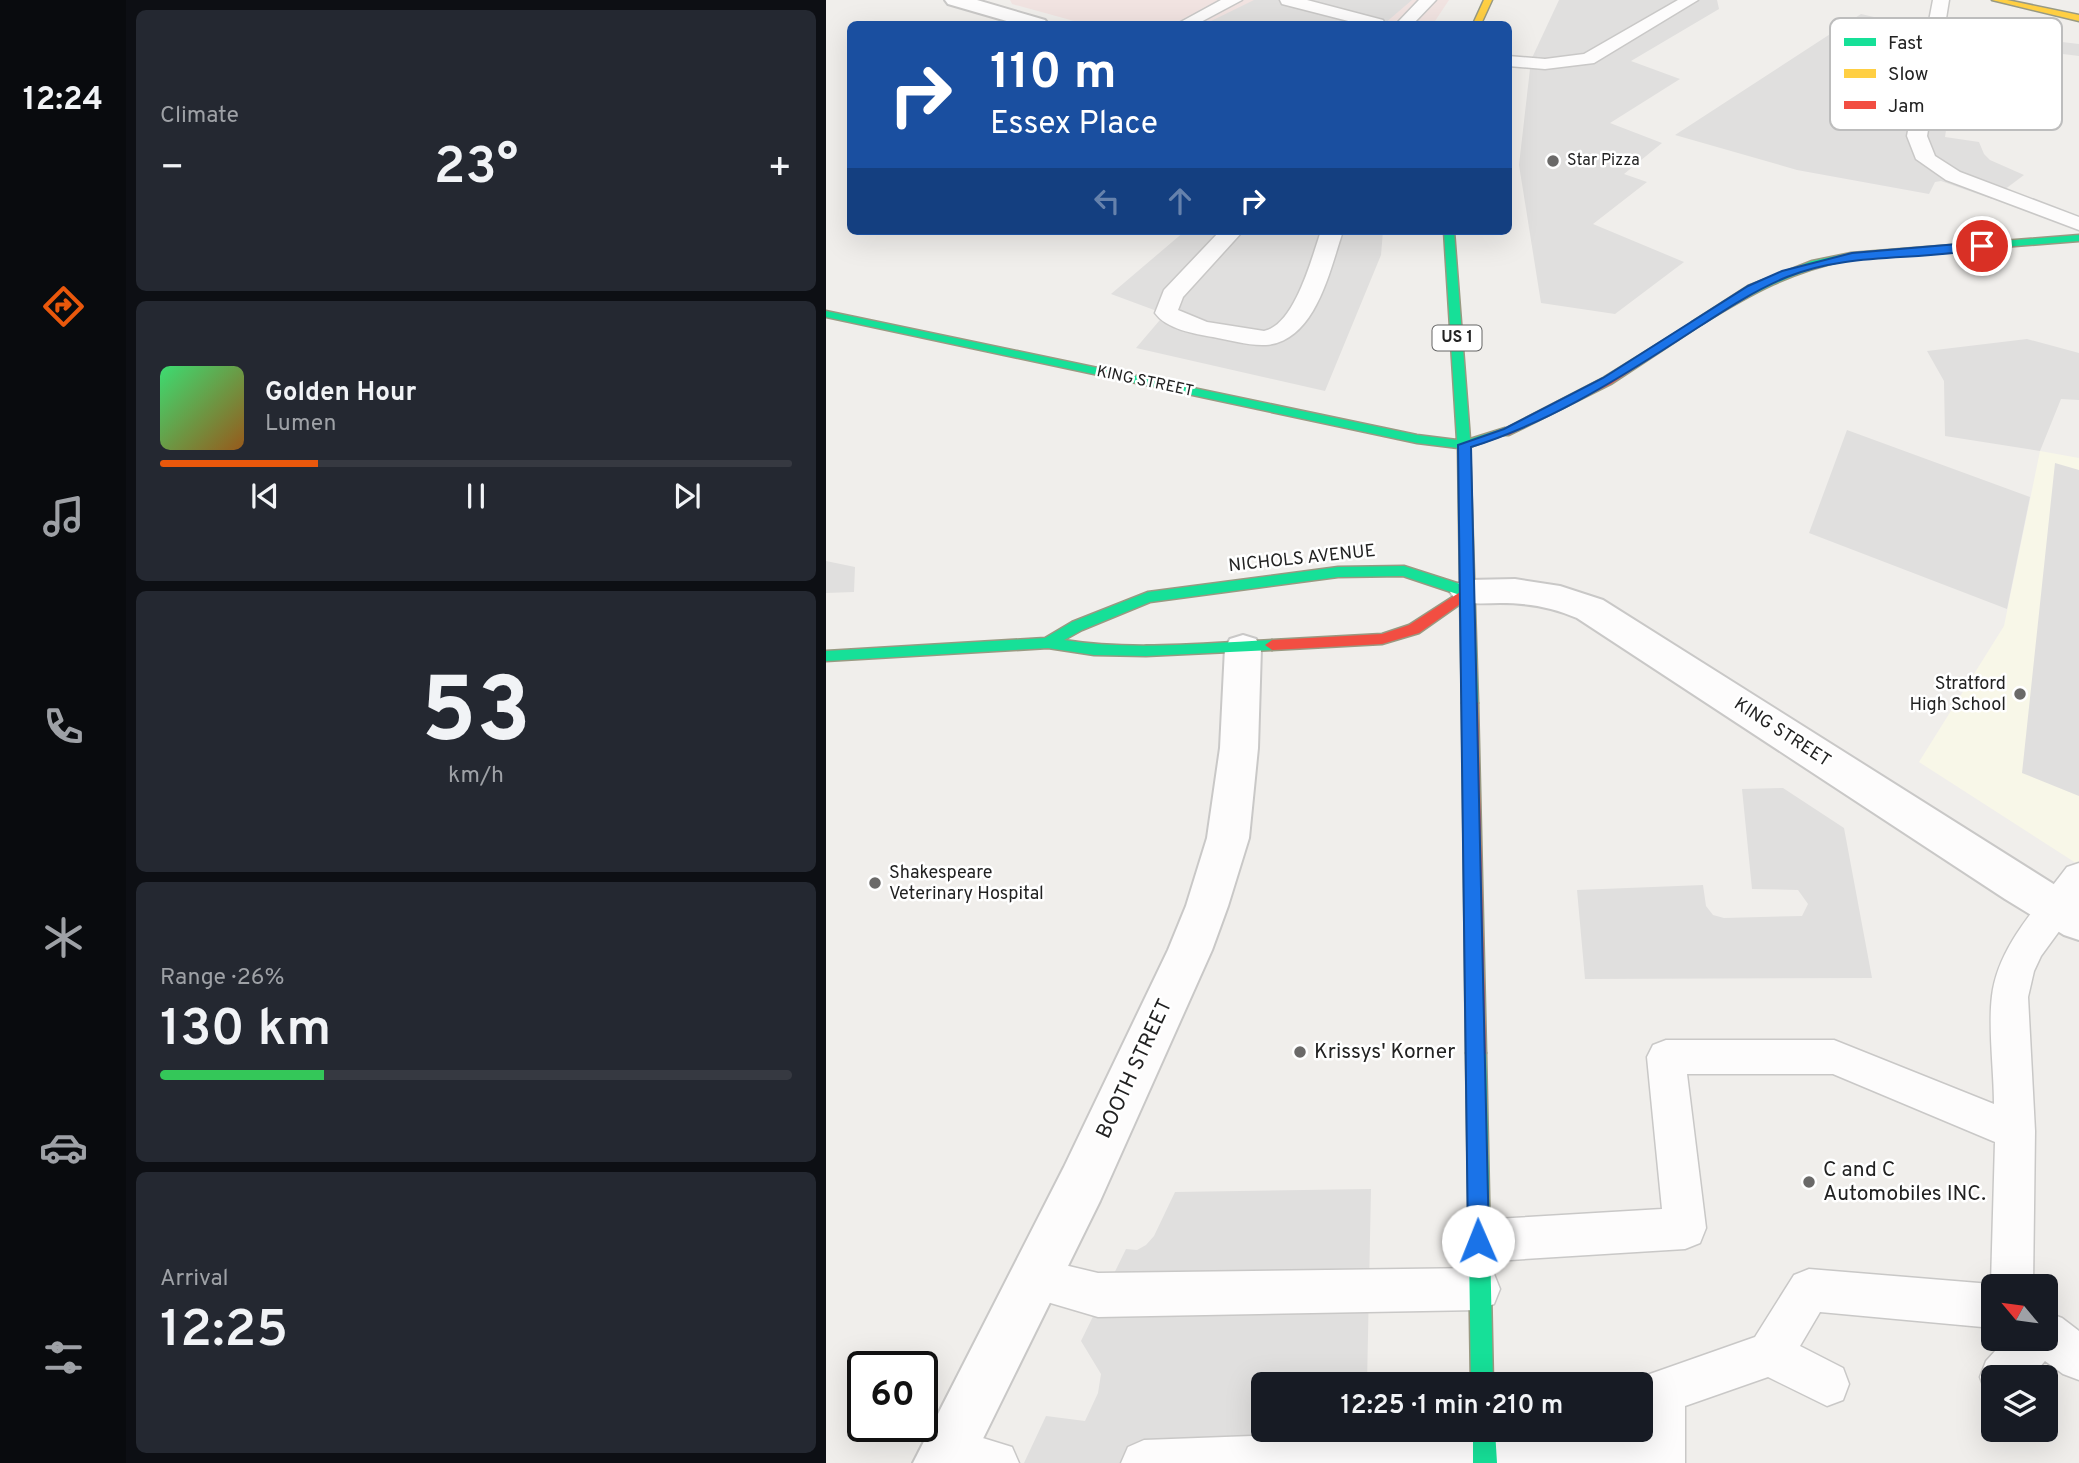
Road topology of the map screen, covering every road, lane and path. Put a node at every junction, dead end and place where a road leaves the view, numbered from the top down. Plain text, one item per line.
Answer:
1 (1234, 0) edge
2 (1288, 0) edge
3 (1428, 0) edge
4 (1482, 0) edge
5 (1488, 0) edge
6 (1690, 0) edge
7 (1941, 0) edge
8 (1996, 0) edge
9 (964, 1) edge
10 (1938, 18) edge
11 (2079, 18) edge
12 (1028, 21) edge
13 (1191, 21) edge
14 (1366, 21) edge
15 (1407, 21) edge
16 (1478, 21) edge
17 (1512, 61) edge
18 (1918, 130) edge
19 (2079, 224) edge
20 (1228, 235) edge
21 (1330, 235) edge
22 (1449, 235) edge
23 (2079, 238) edge
24 (826, 314) edge
25 (1464, 445) junction
26 (1468, 592) junction
27 (1048, 643) junction
28 (1243, 648) junction
29 (826, 656) edge
30 (2079, 877) edge
31 (2066, 915) edge
32 (2015, 1131) junction
33 (1478, 1241) junction
34 (2012, 1274) edge
35 (1035, 1279) junction
36 (1479, 1289) junction
37 (1981, 1305) edge
38 (2058, 1343) edge
39 (2025, 1351) edge
40 (1770, 1354) junction
41 (2079, 1358) edge
42 (2012, 1365) edge
43 (1482, 1372) edge
44 (1827, 1384) dead end
45 (1485, 1448) edge
46 (944, 1456) edge
47 (1662, 1462) edge
48 (996, 1463) edge
49 (1144, 1463) edge

1 - 13 lane
2 - 14 lane
3 - 15 lane
4 - 5 lane
5 - 16 main road
6 - 17 lane
7 - 10 lane
8 - 11 main road
9 - 12 street
18 - 19 lane
20 - 21 lane
22 - 25 main road, US 1
23 - 25 main road
24 - 25 main road, KING STREET
25 - 26 main road, US 1
26 - 27 main road, NICHOLS AVENUE
26 - 28 main road, NICHOLS AVENUE
26 - 31 street, KING STREET
26 - 33 main road, US 1
27 - 28 main road, NICHOLS AVENUE
27 - 29 main road, NICHOLS AVENUE
28 - 35 street, BOOTH STREET
30 - 31 lane
31 - 32 lane
32 - 33 lane
32 - 34 lane
33 - 36 main road, US 1
35 - 36 lane
35 - 46 street, BOOTH STREET
36 - 43 main road, US 1
37 - 40 lane
38 - 41 lane
39 - 42 lane
40 - 44 lane
40 - 47 lane
45 - 47 lane
45 - 49 lane
46 - 48 lane

